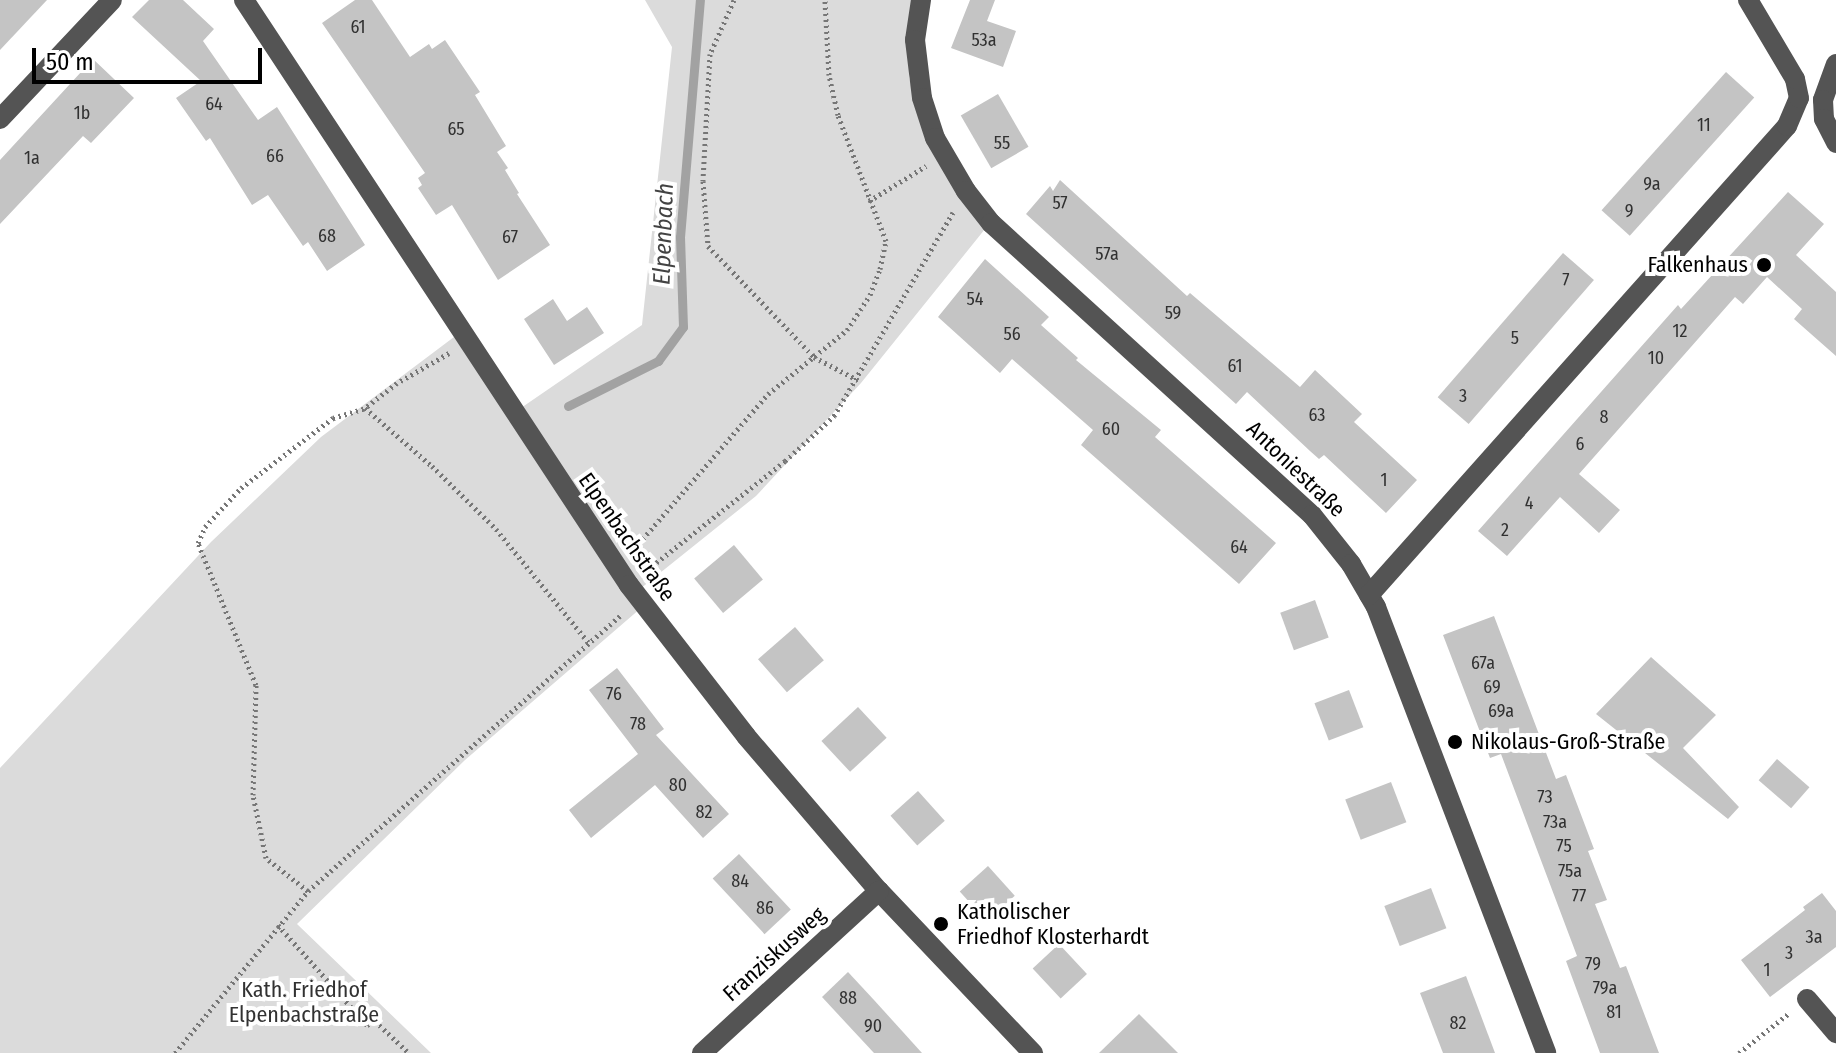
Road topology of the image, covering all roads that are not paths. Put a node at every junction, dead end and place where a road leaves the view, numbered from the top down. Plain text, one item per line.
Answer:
1 (112, 0) edge
2 (244, 0) edge
3 (921, 0) edge
4 (1748, 0) edge
5 (1836, 64) edge
6 (0, 119) edge
7 (1836, 143) edge
8 (1369, 595) junction
9 (879, 891) junction
10 (1807, 999) road end
11 (1836, 1033) edge
12 (702, 1053) edge
13 (1033, 1053) edge
14 (1546, 1053) edge

1 - 6 street
2 - 9 street, Elpenbachstraße
3 - 8 street, Antoniestraße
4 - 8 street
5 - 7 street
8 - 14 street, Antoniestraße
9 - 12 street, Franziskusweg
9 - 13 street, Elpenbachstraße
10 - 11 street

